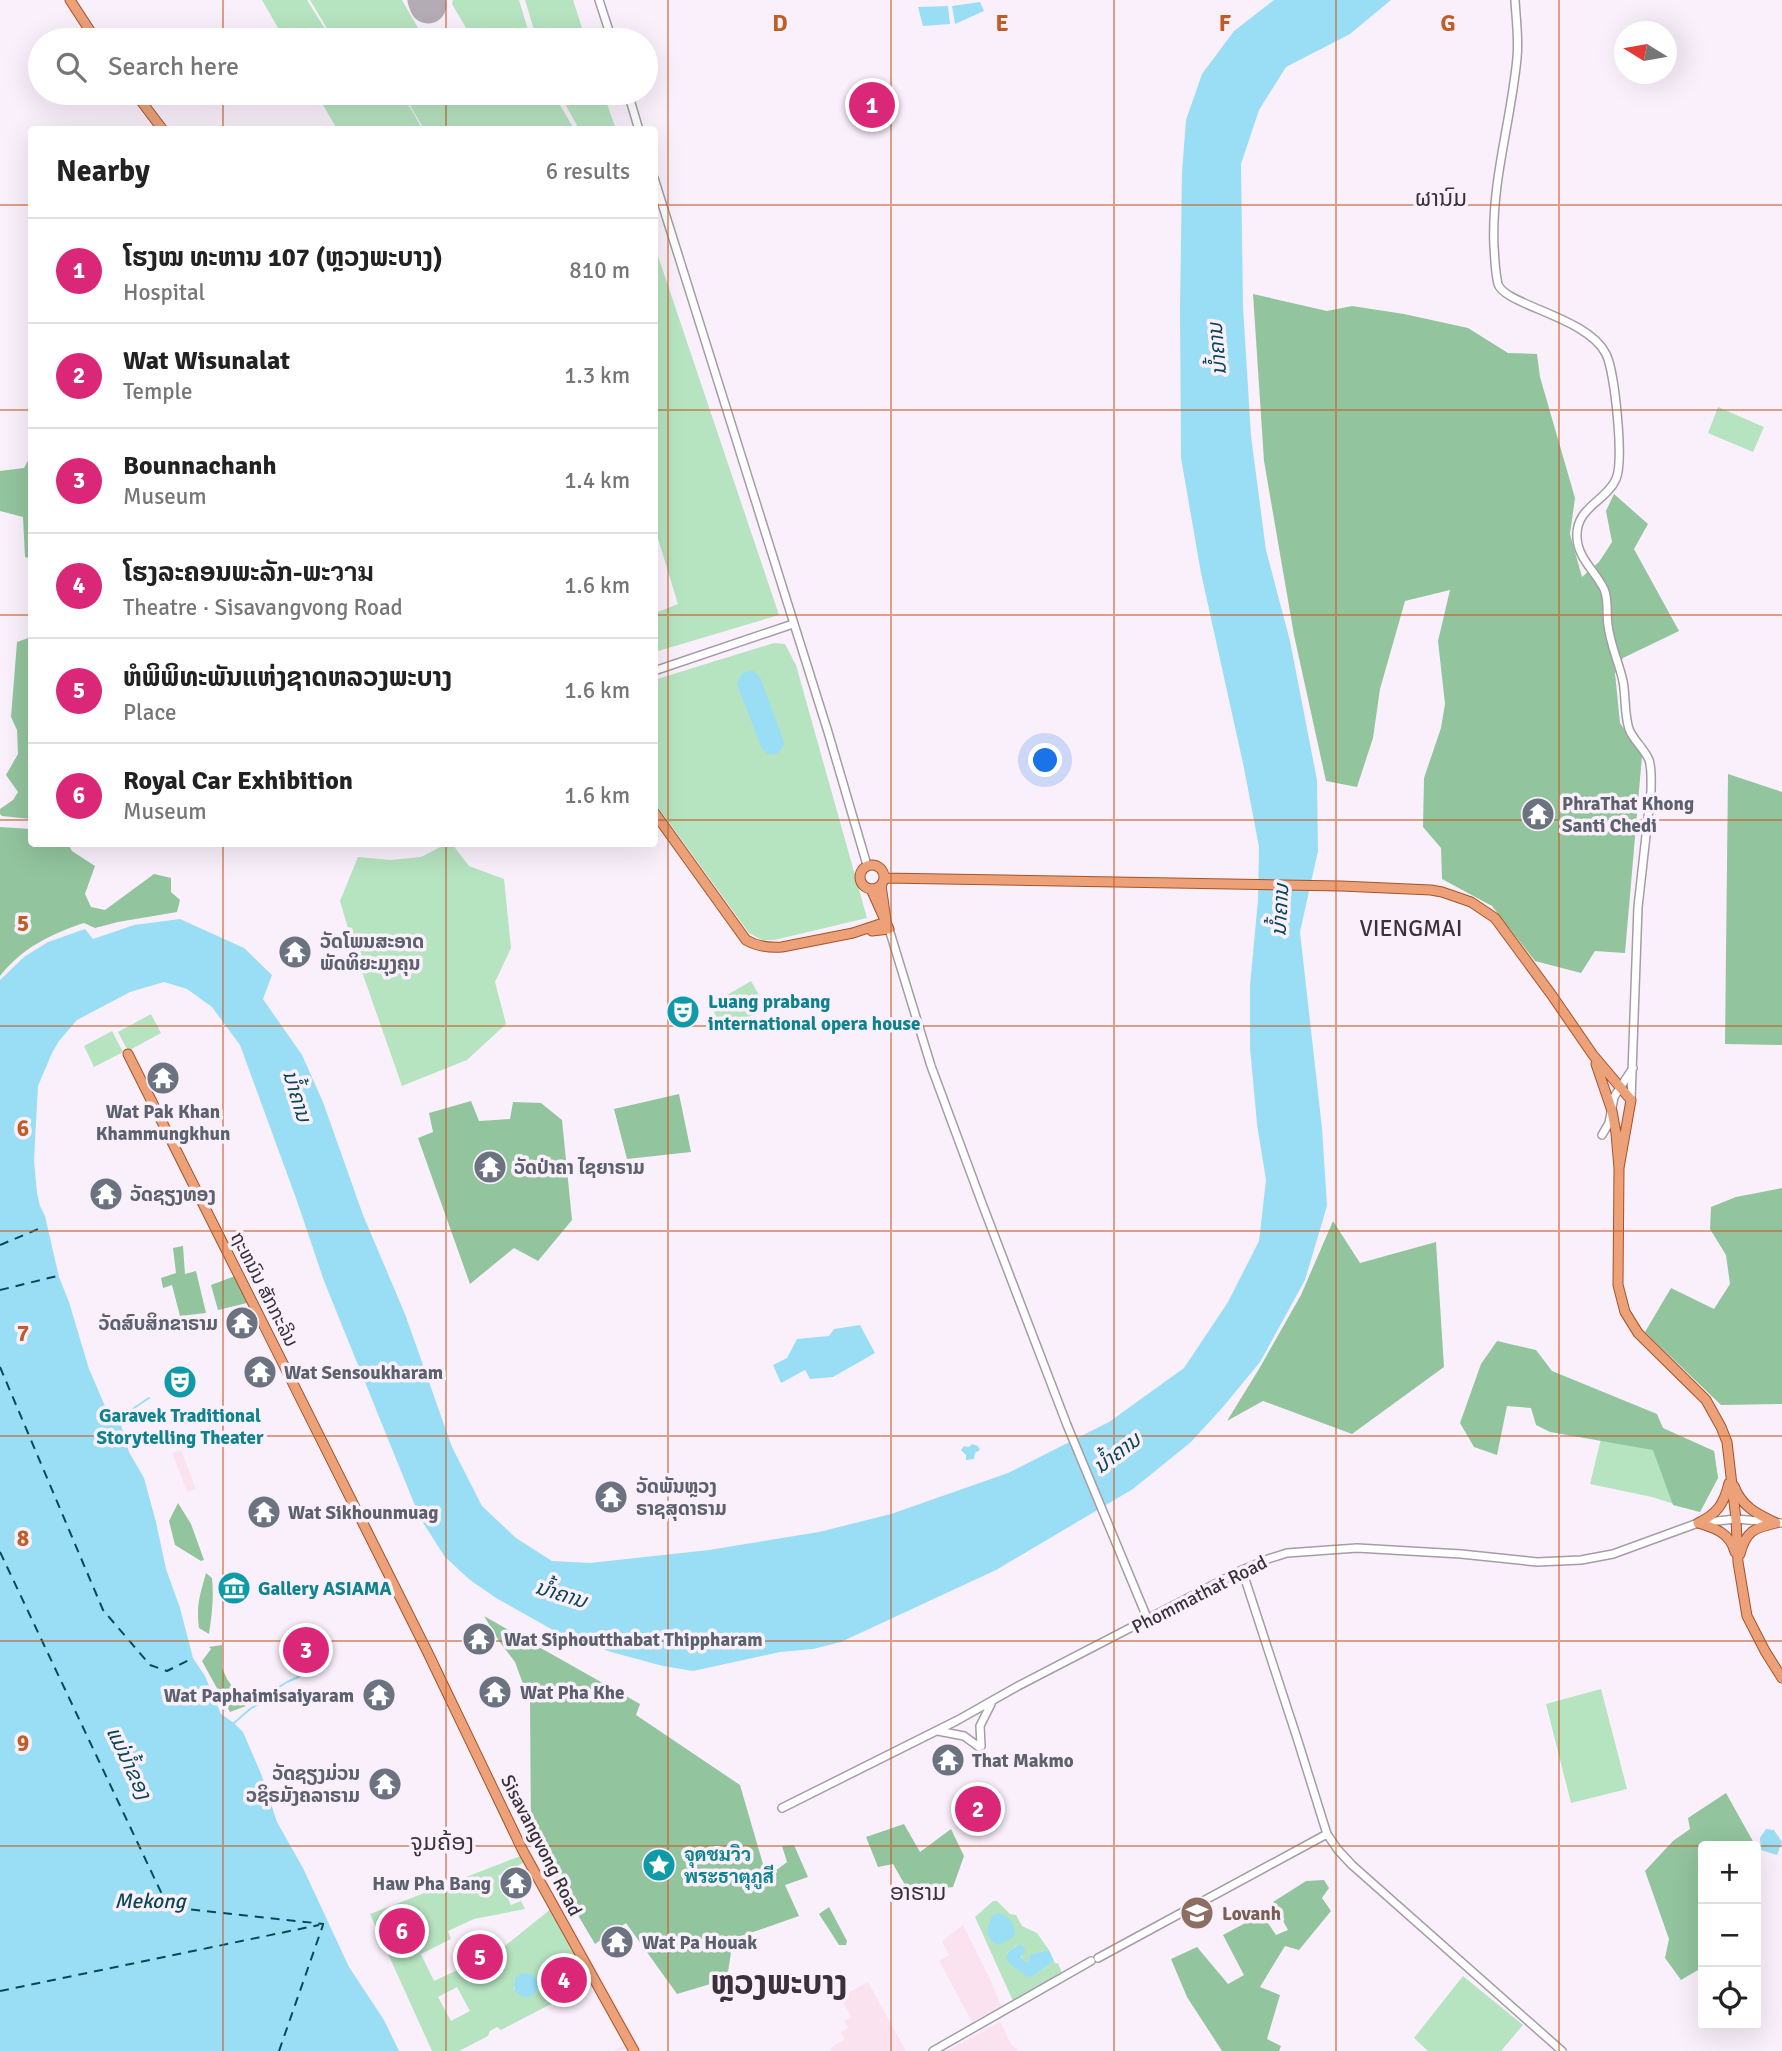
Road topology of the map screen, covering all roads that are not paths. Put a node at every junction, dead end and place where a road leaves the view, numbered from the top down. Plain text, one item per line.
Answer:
1 (70, 0) edge
2 (599, 0) edge
3 (1515, 0) edge
4 (88, 28) edge
5 (608, 28) edge
6 (144, 105) edge
7 (632, 105) edge
8 (160, 126) edge
9 (638, 126) edge
10 (658, 190) edge
11 (793, 624) junction
12 (658, 670) edge
13 (658, 818) edge
14 (867, 865) junction
15 (883, 881) junction
16 (871, 889) junction
17 (888, 926) junction
18 (128, 1054) dead end
19 (1593, 1055) junction
20 (1633, 1068) junction
21 (1620, 1087) junction
22 (1631, 1100) junction
23 (1612, 1111) junction
24 (1630, 1112) junction
25 (1616, 1133) junction
26 (1602, 1135) dead end
27 (1619, 1168) junction
28 (1731, 1474) junction
29 (1736, 1519) junction
30 (1698, 1523) junction
31 (1779, 1523) edge
32 (1738, 1562) junction
33 (1242, 1570) junction
34 (1148, 1620) junction
35 (427, 1651) joint
36 (1782, 1678) edge
37 (994, 1700) junction
38 (934, 1731) junction
39 (782, 1808) dead end
40 (1326, 1834) junction
41 (634, 2051) edge
42 (933, 2051) edge
43 (1563, 2051) edge

1 - 4 main road
2 - 5 street
3 - 20 street
6 - 8 main road
7 - 9 street
10 - 11 street
11 - 12 street
11 - 14 street
13 - 17 main road
14 - 15 main road
14 - 16 main road
15 - 16 main road
15 - 17 main road
15 - 19 main road
16 - 17 main road
17 - 34 street
18 - 35 main road, ຖະຫນົນ ສັກກະລິນ
19 - 21 main road
19 - 23 main road
20 - 21 street
20 - 22 street
21 - 22 main road
21 - 23 street
22 - 24 main road
23 - 25 main road
23 - 26 street
24 - 25 street
24 - 27 main road
25 - 27 main road
27 - 28 main road
28 - 29 main road
28 - 30 main road
28 - 31 main road
29 - 30 street, Phommathat Road
29 - 31 street, Phommathat Road
29 - 32 main road
30 - 32 main road
30 - 33 street, Phommathat Road
31 - 32 main road
32 - 36 main road
33 - 34 street, Phommathat Road
33 - 40 street
34 - 37 street, Phommathat Road
35 - 41 main road, Sisavangvong Road
37 - 38 street, Phommathat Road
37 - 38 street
38 - 39 street, Phommathat Road
40 - 42 street
40 - 43 street

